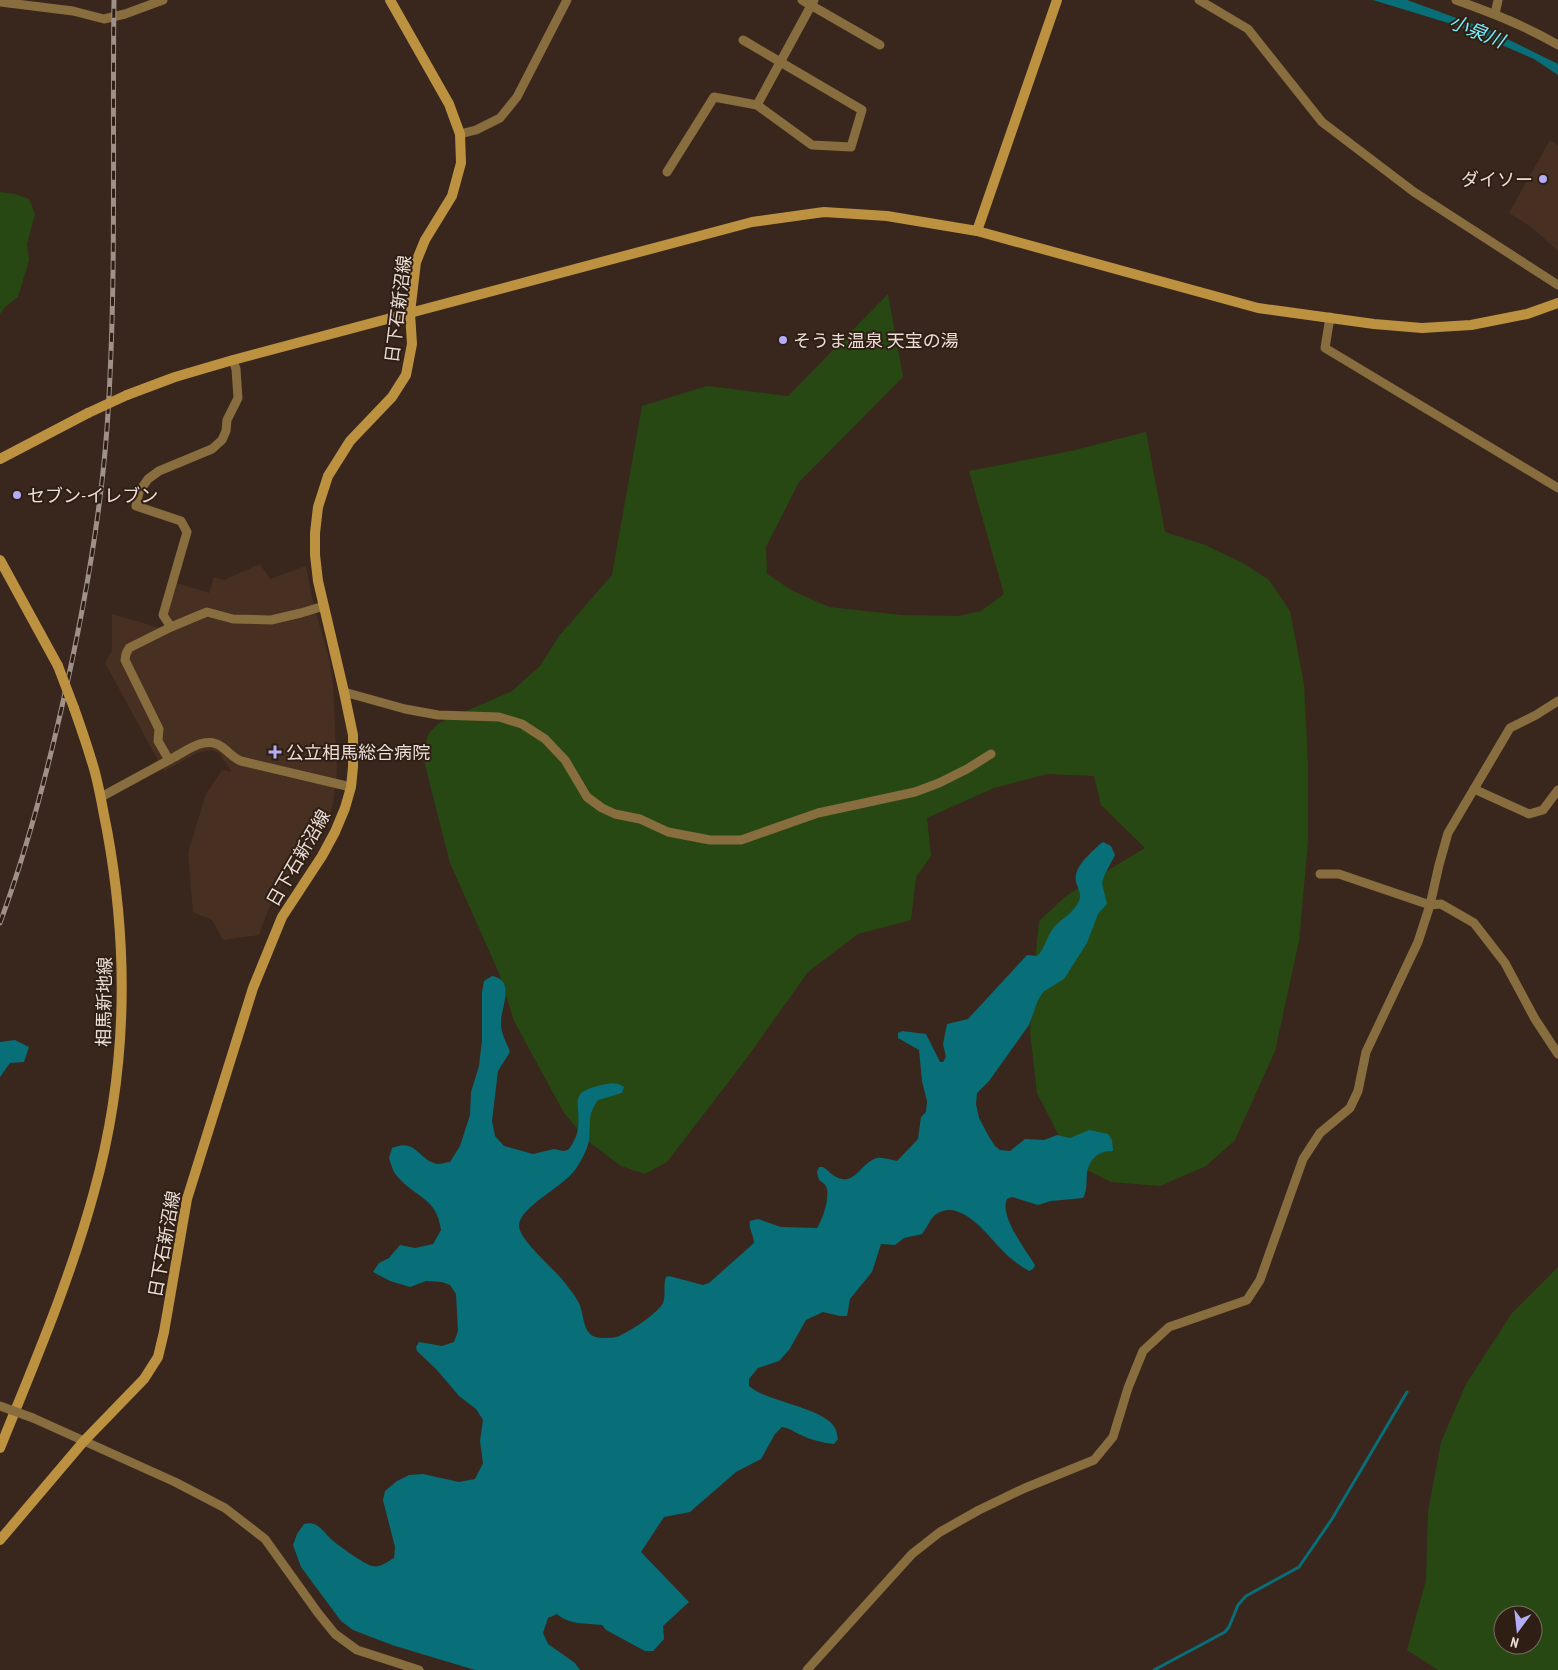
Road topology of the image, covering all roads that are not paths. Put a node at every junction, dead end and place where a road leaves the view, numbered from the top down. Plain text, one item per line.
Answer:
1 (163, 0) edge
2 (390, 0) edge
3 (567, 0) edge
4 (802, 0) edge
5 (1057, 0) edge
6 (1199, 0) edge
7 (1456, 0) edge
8 (1498, 0) edge
9 (0, 2) edge
10 (813, 3) edge
11 (1495, 14) junction
12 (743, 40) dead end
13 (1558, 45) edge
14 (880, 46) dead end
15 (780, 62) junction
16 (757, 104) junction
17 (460, 134) junction
18 (667, 172) dead end
19 (978, 231) junction
20 (1558, 285) edge
21 (1558, 303) edge
22 (410, 313) junction
23 (1330, 317) junction
24 (233, 360) junction
25 (0, 459) edge
26 (1558, 488) edge
27 (0, 560) edge
28 (324, 606) junction
29 (171, 627) junction
30 (344, 692) junction
31 (1558, 701) edge
32 (991, 754) dead end
33 (168, 760) junction
34 (351, 787) junction
35 (1474, 789) junction
36 (1558, 790) edge
37 (101, 797) junction
38 (1320, 874) dead end
39 (1430, 905) junction
40 (1558, 1054) edge
41 (0, 1406) edge
42 (84, 1441) junction
43 (0, 1448) edge
44 (0, 1540) edge
45 (419, 1670) edge
46 (807, 1670) edge

1 - 9 street
2 - 17 main road, 日下石新沼線
3 - 17 street
4 - 10 street
5 - 19 main road
6 - 20 street
7 - 11 street
8 - 11 street
10 - 14 street
10 - 15 street
11 - 13 street
12 - 15 street
15 - 16 street
15 - 16 street
16 - 18 street
17 - 22 main road, 日下石新沼線
19 - 22 main road
19 - 23 main road
21 - 23 main road
22 - 24 main road
22 - 28 main road, 日下石新沼線
23 - 26 street
24 - 25 main road, bridge
24 - 29 street
27 - 37 main road, 相馬新地線, bridge
28 - 29 street
28 - 30 main road, 日下石新沼線
29 - 33 street
30 - 32 street
30 - 34 main road, 日下石新沼線
31 - 35 street
33 - 34 street
33 - 37 street
34 - 42 main road, 日下石新沼線
35 - 36 street
35 - 39 street
37 - 43 main road, 相馬新地線
38 - 39 street
39 - 40 street
39 - 46 street
41 - 42 street, bridge
42 - 44 main road, 日下石新沼線
42 - 45 street

